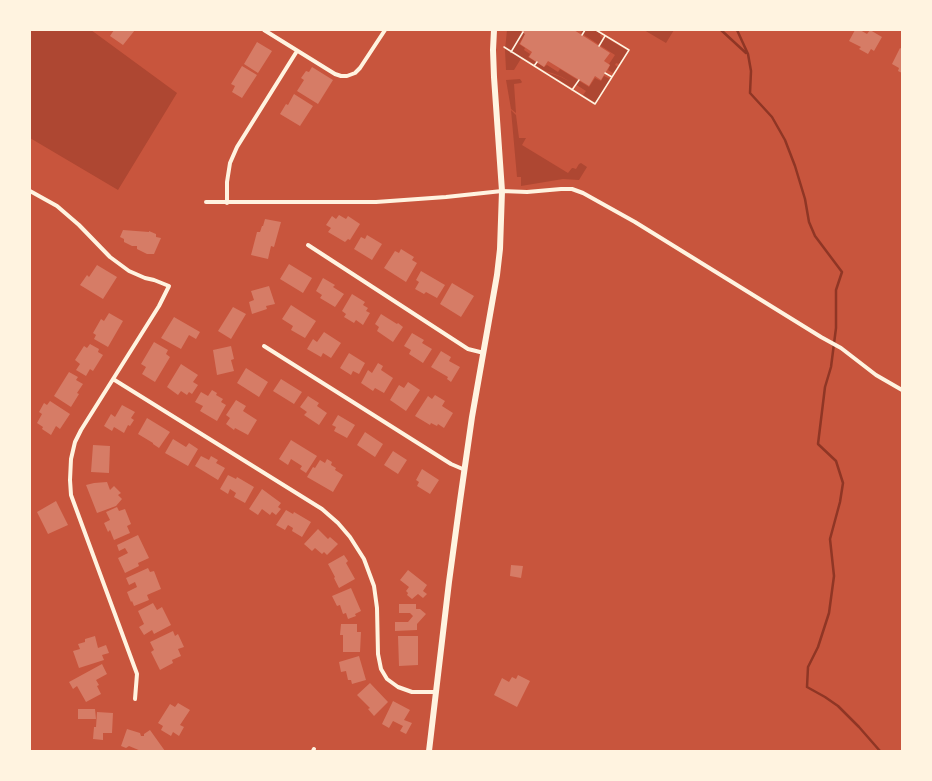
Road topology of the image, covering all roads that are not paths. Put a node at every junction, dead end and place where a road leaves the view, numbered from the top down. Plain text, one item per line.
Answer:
1 (264, 30) edge
2 (385, 30) edge
3 (494, 30) edge
4 (298, 51) junction
5 (30, 191) edge
6 (502, 191) junction
7 (206, 202) dead end
8 (227, 203) junction
9 (308, 245) dead end
10 (264, 346) dead end
11 (484, 353) junction
12 (113, 379) junction
13 (902, 390) edge
14 (465, 470) junction
15 (436, 692) junction
16 (135, 699) dead end
17 (429, 751) edge

1 - 4 street
2 - 4 street
3 - 6 street
4 - 8 street
5 - 12 street
6 - 8 street
6 - 11 street
6 - 13 street
7 - 8 street
9 - 11 street
10 - 14 street
11 - 14 street
12 - 15 street
12 - 16 street
14 - 15 street
15 - 17 street

